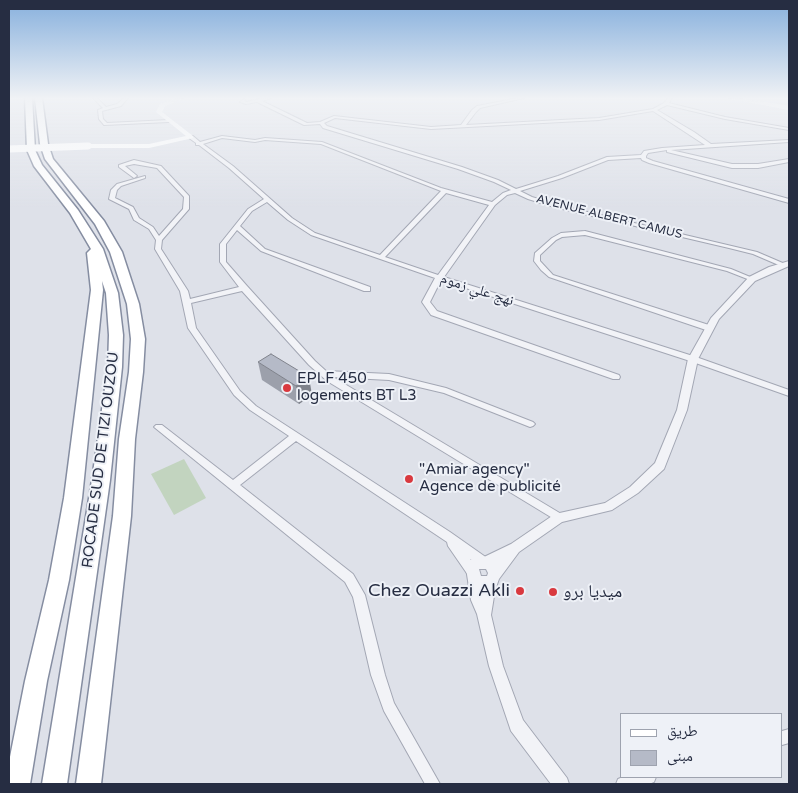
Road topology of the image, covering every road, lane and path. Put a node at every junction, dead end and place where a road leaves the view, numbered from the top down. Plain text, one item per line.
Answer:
1 (30, 135) edge
2 (43, 135) edge
3 (187, 135) edge
4 (351, 135) edge
5 (695, 135) edge
6 (190, 137) junction
7 (789, 141) edge
8 (198, 144) junction
9 (709, 146) junction
10 (9, 149) edge
11 (662, 150) junction
12 (643, 156) junction
13 (789, 161) edge
14 (134, 176) dead end
15 (142, 177) dead end
16 (513, 190) junction
17 (445, 191) junction
18 (267, 199) junction
19 (789, 201) edge
20 (493, 204) junction
21 (236, 226) junction
22 (91, 238) junction
23 (159, 240) junction
24 (380, 258) junction
25 (786, 264) edge
26 (439, 278) junction
27 (752, 279) junction
28 (244, 288) junction
29 (367, 289) dead end
30 (187, 302) junction
31 (709, 328) junction
32 (693, 359) junction
33 (325, 374) junction
34 (616, 377) dead end
35 (789, 393) edge
36 (530, 424) dead end
37 (158, 427) dead end
38 (295, 437) junction
39 (232, 485) junction
40 (559, 518) junction
41 (446, 535) junction
42 (516, 548) junction
43 (484, 562) junction
44 (473, 574) junction
45 (494, 576) junction
46 (484, 614) junction
47 (644, 778) edge
48 (16, 784) edge
49 (55, 784) edge
50 (89, 784) edge
51 (434, 784) edge
52 (561, 784) edge
53 (623, 784) edge

1 - 22 highway, ROCADE SUD DE TIZI OUZOU
2 - 50 highway, ROCADE SUD DE TIZI OUZOU
3 - 6 main road
4 - 16 street, AVENUE ALBERT CAMUS
5 - 9 street
6 - 8 street, نهج علي زموم
6 - 10 main road, bridge
7 - 9 street
8 - 17 street
8 - 18 street, نهج علي زموم
9 - 11 street
11 - 12 street
11 - 13 street
12 - 16 street
12 - 19 street
14 - 23 street
15 - 23 street
16 - 20 street
16 - 25 street, AVENUE ALBERT CAMUS
17 - 20 street
17 - 24 street
18 - 21 street
18 - 24 street, نهج علي زموم
20 - 26 street
21 - 28 street
21 - 29 street
22 - 48 highway
22 - 49 highway, ROCADE SUD DE TIZI OUZOU
23 - 30 street
24 - 26 street, نهج علي زموم
25 - 27 street
26 - 32 street, نهج علي زموم
26 - 34 street
27 - 31 street
27 - 31 street
28 - 30 street
28 - 33 street
30 - 38 street
31 - 32 street
32 - 35 street, نهج علي زموم
32 - 40 street
33 - 36 street
33 - 40 street
37 - 39 street
38 - 39 street
38 - 41 street
39 - 51 street
40 - 42 street
41 - 43 street
41 - 44 street
42 - 43 street
42 - 45 street
43 - 44 street
43 - 45 street
44 - 45 street
44 - 46 street
45 - 46 street
46 - 52 street
47 - 53 street

